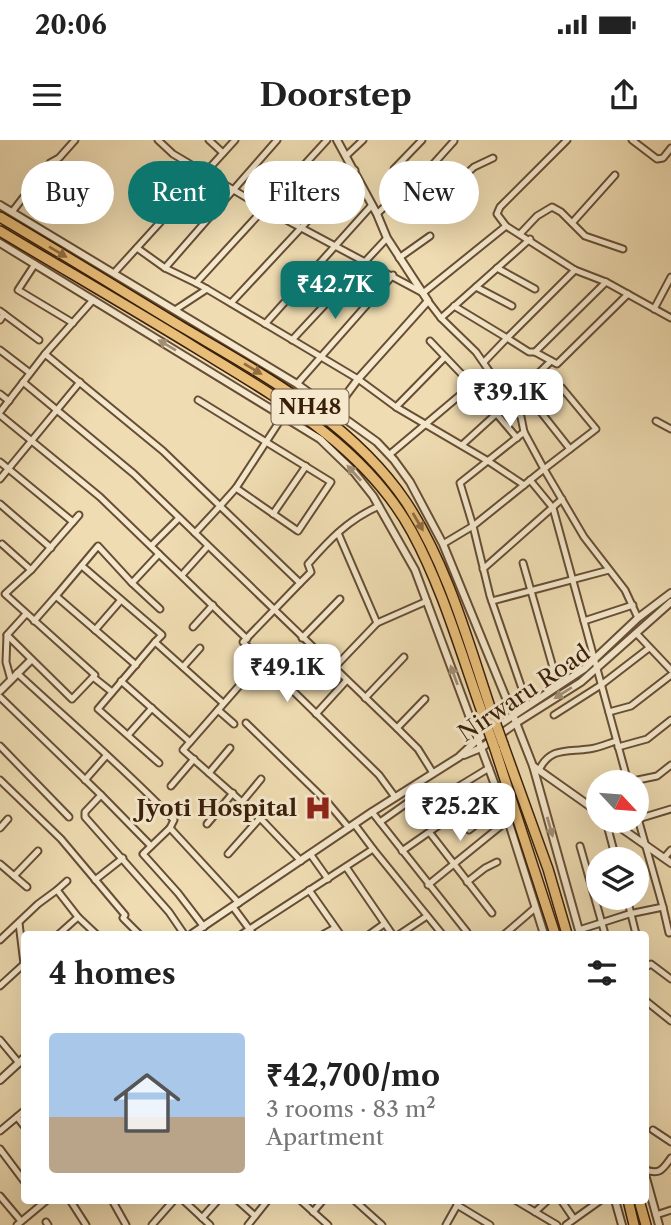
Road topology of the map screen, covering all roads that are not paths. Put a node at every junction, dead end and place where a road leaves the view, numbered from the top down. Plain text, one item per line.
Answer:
1 (75, 140) edge
2 (158, 140) edge
3 (209, 140) edge
4 (235, 140) edge
5 (277, 140) edge
6 (327, 140) edge
7 (337, 140) edge
8 (363, 140) edge
9 (422, 140) edge
10 (567, 140) edge
11 (632, 140) edge
12 (454, 141) edge
13 (671, 148) edge
14 (223, 153) junction
15 (346, 156) junction
16 (494, 158) dead end
17 (184, 161) edge
18 (216, 161) edge
19 (308, 161) edge
20 (349, 161) edge
21 (402, 161) edge
22 (436, 161) edge
23 (479, 165) edge
24 (615, 175) dead end
25 (230, 188) edge
26 (233, 190) junction
27 (365, 191) edge
28 (244, 196) edge
29 (0, 205) edge
30 (372, 205) junction
31 (12, 212) junction
32 (377, 214) joint
33 (0, 217) edge
34 (572, 223) junction
35 (159, 224) edge
36 (249, 224) edge
37 (295, 224) edge
38 (304, 224) edge
39 (506, 226) junction
40 (301, 227) junction
41 (0, 231) edge
42 (520, 234) junction
43 (429, 236) dead end
44 (387, 238) junction
45 (530, 239) junction
46 (0, 243) edge
47 (335, 247) junction
48 (137, 248) junction
49 (623, 249) dead end
50 (399, 258) junction
51 (365, 261) junction
52 (34, 264) junction
53 (165, 268) junction
54 (497, 268) junction
55 (575, 270) junction
56 (114, 273) junction
57 (393, 275) junction
58 (671, 276) edge
59 (606, 282) junction
60 (196, 283) junction
61 (475, 287) junction
62 (207, 289) junction
63 (535, 289) dead end
64 (423, 293) junction
65 (628, 294) junction
66 (93, 300) junction
67 (428, 301) junction
68 (231, 303) junction
69 (454, 306) junction
70 (512, 306) dead end
71 (654, 309) junction
72 (175, 310) junction
73 (1, 315) edge
74 (441, 318) junction
75 (671, 318) edge
76 (73, 323) junction
77 (265, 324) junction
78 (507, 338) junction
79 (39, 340) dead end
80 (292, 340) junction
81 (430, 341) dead end
82 (0, 351) edge
83 (535, 352) junction
84 (45, 354) junction
85 (445, 357) junction
86 (320, 358) junction
87 (551, 361) junction
88 (484, 362) junction
89 (30, 373) junction
90 (358, 379) junction
91 (23, 382) junction
92 (80, 382) junction
93 (528, 382) junction
94 (297, 384) junction
95 (472, 385) junction
96 (562, 388) dead end
97 (0, 394) edge
98 (544, 398) dead end
99 (198, 400) dead end
100 (9, 401) junction
101 (510, 401) junction
102 (396, 407) junction
103 (57, 410) junction
104 (335, 410) junction
105 (540, 411) dead end
106 (0, 413) edge
107 (496, 414) junction
108 (283, 416) junction
109 (656, 421) dead end
110 (427, 425) junction
111 (671, 429) edge
112 (524, 432) junction
113 (517, 438) junction
114 (32, 440) junction
115 (266, 442) junction
116 (461, 445) junction
117 (570, 449) junction
118 (389, 455) junction
119 (488, 461) junction
120 (0, 462) edge
121 (306, 466) junction
122 (9, 469) junction
123 (544, 469) junction
124 (0, 480) edge
125 (530, 480) junction
126 (524, 485) junction
127 (236, 488) junction
128 (562, 499) junction
129 (0, 504) edge
130 (220, 506) junction
131 (379, 506) junction
132 (553, 508) junction
133 (273, 514) junction
134 (79, 515) dead end
135 (179, 518) junction
136 (73, 522) junction
137 (473, 526) junction
138 (195, 533) junction
139 (338, 533) junction
140 (1, 544) edge
141 (443, 544) junction
142 (151, 547) junction
143 (208, 547) junction
144 (51, 548) junction
145 (159, 554) junction
146 (523, 563) dead end
147 (82, 566) junction
148 (484, 569) junction
149 (31, 570) junction
150 (609, 570) junction
151 (182, 575) junction
152 (573, 580) junction
153 (132, 583) junction
154 (300, 583) junction
155 (531, 592) junction
156 (671, 593) edge
157 (56, 596) junction
158 (2, 597) edge
159 (340, 599) dead end
160 (121, 600) junction
161 (427, 601) junction
162 (492, 601) junction
163 (670, 603) edge
164 (214, 605) junction
165 (633, 605) junction
166 (160, 610) dead end
167 (274, 611) junction
168 (26, 614) junction
169 (638, 618) junction
170 (34, 621) junction
171 (584, 621) junction
172 (377, 623) junction
173 (193, 627) dead end
174 (95, 630) junction
175 (636, 633) junction
176 (7, 635) junction
177 (302, 638) junction
178 (247, 639) junction
179 (155, 642) junction
180 (200, 648) dead end
181 (649, 648) junction
182 (404, 657) dead end
183 (31, 660) junction
184 (136, 665) junction
185 (595, 665) junction
186 (183, 667) junction
187 (334, 668) junction
188 (671, 672) edge
189 (17, 673) junction
190 (93, 677) junction
191 (246, 678) dead end
192 (11, 680) junction
193 (121, 681) junction
194 (346, 681) junction
195 (558, 685) junction
196 (601, 685) junction
197 (0, 691) edge
198 (112, 692) junction
199 (0, 697) edge
200 (365, 698) junction
201 (425, 699) dead end
202 (223, 703) junction
203 (528, 706) junction
204 (152, 708) junction
205 (218, 710) junction
206 (608, 712) junction
207 (316, 713) junction
208 (488, 714) junction
209 (554, 715) dead end
210 (514, 719) junction
211 (671, 720) edge
212 (246, 723) dead end
213 (234, 724) dead end
214 (397, 728) junction
215 (128, 735) junction
216 (478, 739) junction
217 (190, 742) junction
218 (617, 744) junction
219 (499, 747) junction
220 (230, 748) dead end
221 (481, 748) junction
222 (2, 751) edge
223 (106, 756) junction
224 (459, 757) junction
225 (194, 759) junction
226 (159, 763) dead end
227 (671, 765) edge
228 (489, 768) junction
229 (536, 768) junction
230 (625, 770) edge
231 (209, 773) junction
232 (433, 773) junction
233 (649, 778) edge
234 (261, 779) dead end
235 (0, 780) edge
236 (85, 780) junction
237 (172, 786) dead end
238 (233, 793) junction
239 (101, 795) junction
240 (417, 796) dead end
241 (395, 797) junction
242 (242, 802) junction
243 (586, 803) edge
244 (430, 804) dead end
245 (502, 805) junction
246 (671, 809) edge
247 (372, 812) junction
248 (455, 812) dead end
249 (649, 814) edge
250 (69, 817) dead end
251 (260, 818) junction
252 (8, 819) dead end
253 (508, 820) junction
254 (380, 822) junction
255 (442, 823) dead end
256 (207, 824) dead end
257 (352, 827) junction
258 (0, 828) edge
259 (170, 828) junction
260 (430, 833) junction
261 (627, 833) edge
262 (643, 833) edge
263 (646, 845) junction
264 (151, 846) junction
265 (580, 846) dead end
266 (373, 849) junction
267 (671, 850) edge
268 (37, 851) dead end
269 (402, 851) junction
270 (228, 854) dead end
271 (311, 855) junction
272 (123, 858) junction
273 (664, 858) junction
274 (301, 861) junction
275 (497, 862) dead end
276 (671, 863) edge
277 (0, 864) edge
278 (453, 865) junction
279 (346, 867) junction
280 (14, 876) junction
281 (328, 879) junction
282 (95, 880) junction
283 (67, 881) dead end
284 (467, 882) junction
285 (428, 885) junction
286 (27, 887) dead end
287 (57, 890) junction
288 (309, 890) junction
289 (236, 905) junction
290 (663, 907) junction
291 (536, 908) junction
292 (630, 910) edge
293 (492, 913) dead end
294 (631, 914) junction
295 (427, 916) junction
296 (79, 917) junction
297 (602, 922) junction
298 (19, 923) junction
299 (384, 925) junction
300 (204, 927) junction
301 (335, 928) junction
302 (63, 931) edge
303 (93, 931) edge
304 (136, 931) edge
305 (182, 931) edge
306 (197, 931) edge
307 (250, 931) edge
308 (252, 931) edge
309 (330, 931) edge
310 (338, 931) edge
311 (375, 931) edge
312 (389, 931) edge
313 (405, 931) edge
314 (440, 931) edge
315 (466, 931) edge
316 (509, 931) edge
317 (543, 931) edge
318 (554, 931) edge
319 (566, 931) edge
320 (580, 931) edge
321 (582, 931) edge
322 (604, 931) edge
323 (635, 931) edge
324 (669, 933) dead end
325 (21, 939) edge
326 (0, 940) edge
327 (649, 965) edge
328 (21, 967) edge
329 (671, 979) edge
330 (0, 986) edge
331 (649, 1003) edge
332 (671, 1021) edge
333 (0, 1040) edge
334 (21, 1059) edge
335 (21, 1061) edge
336 (0, 1080) edge
337 (21, 1114) edge
338 (17, 1117) junction
339 (21, 1122) edge
340 (653, 1130) dead end
341 (0, 1131) edge
342 (671, 1142) edge
343 (0, 1149) edge
344 (671, 1158) edge
345 (649, 1171) edge
346 (21, 1177) edge
347 (649, 1189) edge
348 (0, 1196) edge
349 (40, 1204) edge
350 (73, 1204) edge
351 (114, 1204) edge
352 (119, 1204) edge
353 (171, 1204) edge
354 (187, 1204) edge
355 (214, 1204) edge
356 (242, 1204) edge
357 (265, 1204) edge
358 (304, 1204) edge
359 (320, 1204) edge
360 (358, 1204) edge
361 (457, 1204) edge
362 (459, 1204) edge
363 (522, 1204) edge
364 (544, 1204) edge
365 (564, 1204) edge
366 (595, 1204) edge
367 (616, 1204) edge
368 (629, 1204) edge
369 (640, 1204) edge
370 (116, 1207) junction
371 (671, 1210) edge
372 (313, 1212) junction
373 (535, 1212) junction
374 (656, 1215) junction
375 (256, 1216) junction
376 (160, 1217) junction
377 (202, 1218) junction
378 (574, 1219) junction
379 (19, 1223) edge
380 (83, 1224) edge
381 (126, 1225) edge
382 (152, 1225) edge
383 (166, 1225) edge
384 (210, 1225) edge
385 (248, 1225) edge
386 (328, 1225) edge
387 (382, 1225) edge
388 (446, 1225) edge
389 (490, 1225) edge
390 (557, 1225) edge
391 (566, 1225) edge
392 (622, 1225) edge
393 (634, 1225) edge
394 (646, 1225) edge
395 (659, 1225) edge

1 - 31 street
2 - 17 street
3 - 14 street
4 - 14 street
5 - 26 street
6 - 19 street
7 - 15 street
8 - 15 street
9 - 21 street
10 - 39 street
11 - 13 street
12 - 22 street
14 - 18 street
15 - 20 street
16 - 23 street
24 - 34 street
25 - 26 street
26 - 28 street
26 - 53 street
27 - 30 street
29 - 31 street
30 - 32 street
30 - 47 street
31 - 56 street
32 - 44 street
33 -> 208 highway, NH48
34 - 42 street
34 - 49 street
35 - 48 street
36 - 60 street
37 - 40 street
38 - 40 street
39 - 42 street
39 - 64 street
40 - 47 street
40 - 68 street
41 - 208 highway, NH48
42 - 45 street
43 - 50 street
44 - 50 street
44 - 51 street
45 - 54 street
45 - 55 street
46 - 52 street
47 - 51 street
47 - 77 street
48 - 53 street
48 - 56 street
50 - 64 street
51 - 57 street
51 - 80 street
52 - 66 street
52 - 76 street
53 - 60 street
54 - 61 street
54 - 63 street
55 - 59 street
55 - 78 street
56 - 72 street
57 - 64 street
57 - 86 street
58 - 71 street
59 - 65 street
59 - 83 street
60 - 62 street
61 - 69 street
61 - 70 street
62 - 68 street
62 - 72 street
64 - 67 street
65 - 71 street
65 - 87 street
66 - 76 street
108 -> 66 street
67 - 74 street
67 - 90 street
68 - 77 street
69 - 74 street
69 - 78 street
71 - 75 street
72 - 94 street
73 - 79 street
74 - 88 street
76 - 84 street
77 - 80 street
78 - 83 street
78 - 88 street
80 - 86 street
81 - 85 street
82 - 89 street
83 - 87 street
84 - 89 street
84 - 92 street
85 - 95 street
85 - 102 street
86 - 90 street
86 - 94 street
87 - 93 street
88 - 101 street
89 - 91 street
90 - 102 street
90 - 104 street
91 - 100 street
91 - 103 street
92 - 103 street
92 - 130 street
93 - 98 street
93 - 101 street
94 - 104 street
95 - 107 street
95 - 110 street
96 - 117 street
97 - 100 street
99 - 115 street
100 - 106 street
101 - 112 street
102 - 110 street
103 - 114 street
103 - 135 street
104 - 118 street
105 - 117 street
106 - 114 street
107 - 113 street
107 - 116 street
108 - 115 street
131 -> 108 street
109 - 111 street
110 - 116 street
110 - 118 street
112 - 113 street
112 - 123 street
113 - 119 street
114 - 122 street
114 - 142 street
115 - 121 street
115 - 127 street
116 - 119 street
117 - 123 street
118 - 141 street
119 - 126 street
119 - 137 street
120 - 122 street
121 - 133 street
121 - 133 street
122 - 124 street
122 - 136 street
123 - 125 street
123 - 128 street
125 - 126 street
125 - 132 street
126 - 137 street
127 - 130 street
127 - 133 street
128 - 132 street
128 - 150 street
129 - 144 street
130 - 138 street
130 - 154 street
131 - 139 street
131 - 161 street
132 - 148 street
132 - 152 street
134 - 136 street
135 - 138 street
135 - 142 street
136 - 144 street
137 - 141 street
137 - 148 street
138 - 143 street
139 - 154 street
139 - 172 street
140 - 149 street
141 - 210 street
142 - 145 street
143 - 151 street
143 - 167 street
144 - 149 street
145 - 151 street
145 - 153 street
146 - 155 street
147 - 153 street
147 - 157 street
147 - 160 street
148 - 162 street
149 - 158 street
150 - 152 street
150 - 165 street
151 - 164 street
152 - 155 street
152 - 171 street
153 - 166 street
154 - 167 street
155 - 162 street
155 - 195 street
156 - 169 street, Nirwaru Road
157 - 170 street
157 - 174 street
158 - 168 street
159 - 177 street
160 - 174 street
160 - 179 street
161 - 172 street
216 -> 161 street
162 - 203 street
163 - 175 street, Nirwaru Road
164 - 173 street
164 - 178 street
165 - 169 street
165 - 171 street
167 - 177 street
167 - 178 street
168 - 170 street
168 - 176 street
169 - 185 street, Nirwaru Road
170 - 190 street
171 - 185 street
172 - 187 street
174 - 184 street
175 - 181 street
175 - 185 street, Nirwaru Road
176 - 183 street
176 - 192 street
177 - 187 street
178 - 207 street
179 - 184 street
179 - 186 street
180 - 186 street
181 - 188 street
181 - 196 street
182 - 200 street
183 - 189 street
183 - 190 street
184 - 193 street
185 - 195 street, Nirwaru Road
185 - 196 street
185 -> 210 street, Nirwaru Road
186 - 202 street
187 - 194 street
188 - 206 street
189 - 192 street
189 - 223 street
190 - 198 street
191 - 202 street
192 - 197 street
193 - 198 street
193 - 204 street
194 - 200 street
194 - 207 street
195 - 203 street, Nirwaru Road
196 - 206 street
196 - 209 street
198 - 215 street
199 - 236 street
200 - 214 street
201 - 214 street
202 - 205 street
203 - 210 street, Nirwaru Road
204 - 215 street
204 - 217 street
205 - 213 street
205 - 217 street
206 - 218 street
207 - 241 street
208 - 219 highway, NH48, bridge
210 - 216 street
210 - 221 street, Nirwaru Road
210 - 229 street
211 - 218 street
212 - 257 street
214 - 232 street
215 - 226 street
216 - 221 street
216 - 224 street
217 - 225 street
218 - 229 street
218 - 230 street
219 - 318 highway, NH48
219 - 319 highway, NH48
220 - 231 street
221 - 224 street, Nirwaru Road
221 - 228 street
222 - 250 street
223 - 236 street
223 - 259 street
224 - 232 street
225 - 231 street
225 - 237 street
227 - 233 street
228 - 244 street
228 - 245 street
229 - 243 street
229 -> 320 street
231 - 238 street
232 - 241 street
234 - 242 street
235 - 282 street
236 - 239 street
238 - 242 street
238 - 256 street
239 - 264 street
239 - 272 street
240 - 254 street
241 - 247 street
242 - 251 street
245 - 248 street
245 - 253 street
246 - 249 street
247 - 254 street
247 - 257 street
251 - 270 street
251 - 274 street
252 - 258 street
253 - 278 street
253 - 291 street
254 - 269 street
255 - 260 street
257 - 266 street
257 - 271 street
259 - 264 street
259 - 289 street
260 - 269 street
260 - 278 street
261 - 263 street
262 - 263 street
263 - 273 street
263 - 290 street
264 - 300 street
265 - 297 street
266 - 279 street
266 - 295 street
267 - 273 street
268 - 280 street
269 - 285 street
271 - 274 street
271 - 281 street
272 - 282 street
272 - 305 street
273 - 276 street
274 - 289 street
275 - 284 street
277 - 280 street
278 - 284 street
278 - 285 street
279 - 281 street
279 - 299 street
280 - 286 street
281 - 288 street
282 - 304 street
283 - 287 street
284 - 293 street
285 - 315 street
287 - 296 street
287 - 298 street
288 - 301 street
288 - 308 street
289 - 300 street
289 - 307 street
290 - 294 street
290 - 324 street
291 - 316 street
291 - 317 street
292 - 294 street
294 - 297 street
294 - 323 street
295 - 313 street
295 - 314 street
296 - 302 street
296 - 303 street
297 - 321 street
297 - 322 street
298 - 325 street
298 - 326 street
299 - 311 street
299 - 312 street
300 - 306 street
301 - 309 street
301 - 310 street
327 - 329 street
328 - 330 street
331 - 332 street
333 - 334 street
335 - 336 street
337 - 338 street
338 - 339 street
338 - 341 street
340 - 342 street
343 - 346 street
344 - 345 street
347 - 374 street
348 - 379 street
349 - 379 street
350 - 380 street
351 - 370 street
352 - 370 street
353 - 376 street
354 - 377 street
355 - 377 street
356 - 375 street
357 - 375 street
358 - 372 street
359 - 372 street
360 - 387 street
361 - 388 street
362 - 389 street
363 - 373 street
364 - 373 street
365 - 378 street
366 - 378 street
367 - 392 street
368 - 393 highway
369 - 394 highway
370 - 381 street
371 - 374 street
372 - 386 street
373 - 390 street
374 - 395 street
375 - 385 street
376 - 382 street
376 - 383 street
377 - 384 street
378 - 391 street

